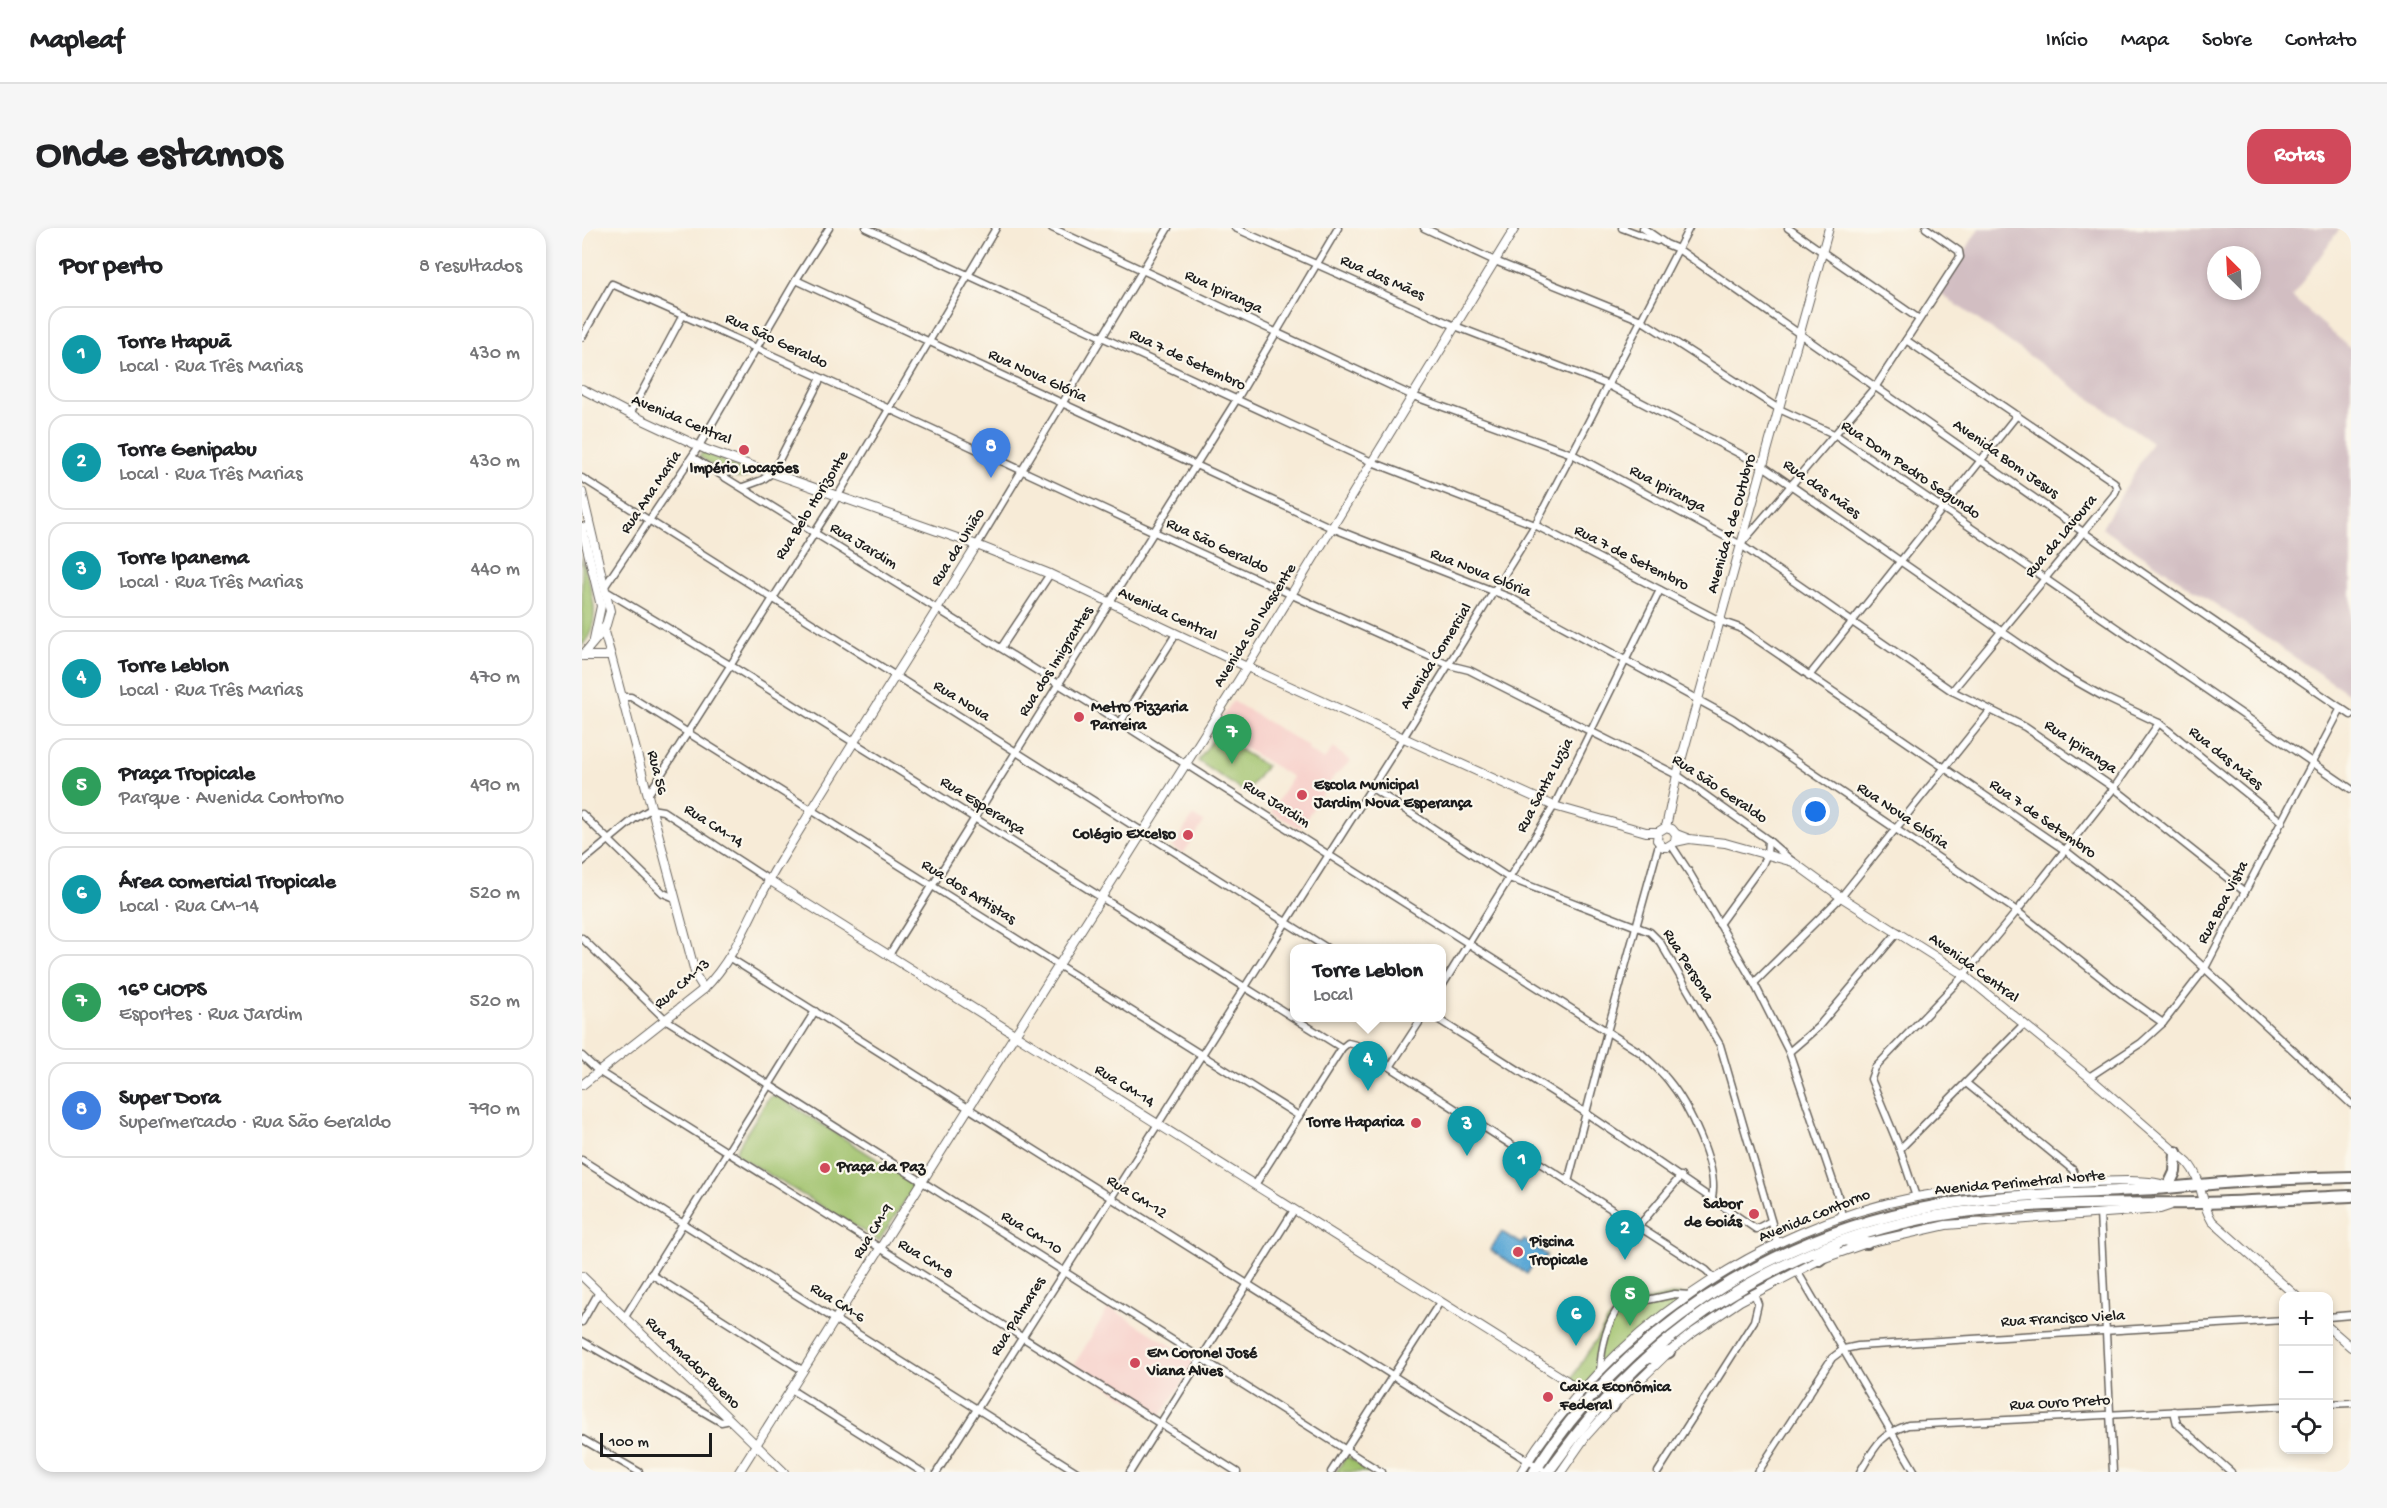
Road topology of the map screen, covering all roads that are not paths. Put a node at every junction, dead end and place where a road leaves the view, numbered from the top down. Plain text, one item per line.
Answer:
1 (829, 228) edge
2 (866, 228) edge
3 (996, 228) edge
4 (1052, 228) edge
5 (1168, 228) edge
6 (1235, 228) edge
7 (1338, 228) edge
8 (1424, 228) edge
9 (1515, 228) edge
10 (1622, 228) edge
11 (1643, 228) edge
12 (1689, 228) edge
13 (1788, 228) edge
14 (1829, 228) edge
15 (1926, 228) edge
16 (1631, 230) edge
17 (1666, 244) junction
18 (1678, 249) junction
19 (1822, 252) junction
20 (1495, 261) junction
21 (1316, 264) junction
22 (1142, 270) junction
23 (968, 275) junction
24 (796, 280) junction
25 (683, 315) junction
26 (1641, 320) junction
27 (1919, 320) junction
28 (1455, 326) junction
29 (1276, 332) junction
30 (1800, 333) junction
31 (582, 337) edge
32 (1102, 337) junction
33 (1906, 340) junction
34 (928, 341) junction
35 (757, 348) junction
36 (821, 378) junction
37 (1608, 385) junction
38 (1876, 386) junction
39 (582, 389) edge
40 (1413, 396) junction
41 (1237, 399) junction
42 (1062, 403) junction
43 (888, 409) junction
44 (1779, 409) junction
45 (630, 414) junction
46 (2017, 415) junction
47 (1836, 435) junction
48 (699, 446) junction
49 (1572, 454) junction
50 (692, 457) junction
51 (1981, 460) junction
52 (1372, 462) junction
53 (1196, 465) junction
54 (1763, 466) junction
55 (1022, 471) junction
56 (773, 472) junction
57 (582, 478) edge
58 (1792, 486) junction
59 (743, 487) junction
60 (582, 492) edge
61 (837, 496) junction
62 (1942, 509) junction
63 (650, 521) junction
64 (1535, 525) junction
65 (582, 527) edge
66 (1332, 528) junction
67 (813, 532) junction
68 (1154, 532) junction
69 (2083, 532) junction
70 (1741, 544) junction
71 (977, 545) junction
72 (1900, 561) junction
73 (1050, 574) junction
74 (2043, 579) junction
75 (606, 589) junction
76 (1660, 590) junction
77 (1493, 593) junction
78 (1290, 596) junction
79 (772, 599) junction
80 (1110, 603) junction
81 (938, 608) junction
82 (1720, 621) junction
83 (1852, 621) junction
84 (601, 630) junction
85 (2001, 631) junction
86 (1176, 634) junction
87 (1001, 648) junction
88 (582, 656) edge
89 (611, 656) junction
90 (1625, 661) junction
91 (730, 665) junction
92 (1449, 665) junction
93 (1247, 667) junction
94 (895, 676) junction
95 (1809, 676) junction
96 (1059, 684) junction
97 (1952, 691) junction
98 (623, 697) junction
99 (1698, 699) junction
100 (2342, 708) junction
101 (1990, 711) junction
102 (2351, 715) edge
103 (1120, 723) junction
104 (2159, 723) junction
105 (1590, 732) junction
106 (687, 733) junction
107 (1403, 738) junction
108 (854, 742) junction
109 (1016, 753) junction
110 (2313, 763) junction
111 (1186, 764) junction
112 (1945, 768) junction
113 (1677, 775) junction
114 (1372, 788) junction
115 (2114, 788) junction
116 (2351, 789) edge
117 (648, 795) junction
118 (1554, 806) junction
119 (651, 809) junction
120 (811, 811) junction
121 (582, 814) edge
122 (975, 818) junction
123 (2282, 822) junction
124 (1895, 829) junction
125 (1142, 833) junction
126 (1660, 836) junction
127 (608, 840) junction
128 (1768, 840) junction
129 (1674, 841) junction
130 (2066, 851) junction
131 (1767, 854) junction
132 (1329, 855) junction
133 (582, 862) edge
134 (1793, 862) junction
135 (1509, 878) junction
136 (769, 880) junction
137 (932, 887) junction
138 (2245, 892) junction
139 (1101, 897) junction
140 (1841, 897) junction
141 (675, 898) junction
142 (2017, 911) junction
143 (1286, 923) junction
144 (1719, 924) junction
145 (1635, 926) junction
146 (1898, 932) junction
147 (582, 938) edge
148 (1320, 944) edge
149 (1468, 944) junction
150 (889, 955) junction
151 (730, 957) junction
152 (1059, 966) junction
153 (2204, 969) junction
154 (1964, 975) junction
155 (1446, 980) edge
156 (1754, 983) junction
157 (1245, 987) junction
158 (704, 989) junction
159 (815, 1011) junction
160 (1290, 1013) edge
161 (665, 1019) junction
162 (1305, 1022) edge
163 (1419, 1022) edge
164 (1444, 1022) edge
165 (2163, 1023) junction
166 (2024, 1024) junction
167 (1607, 1032) junction
168 (1015, 1035) junction
169 (1345, 1045) junction
170 (1789, 1052) junction
171 (1202, 1055) junction
172 (582, 1056) edge
173 (1390, 1067) junction
174 (598, 1071) junction
175 (2089, 1077) junction
176 (1966, 1083) junction
177 (582, 1084) edge
178 (769, 1085) junction
179 (2351, 1104) edge
180 (969, 1108) junction
181 (1586, 1113) junction
182 (1299, 1116) junction
183 (1158, 1124) junction
184 (1900, 1149) junction
185 (727, 1152) junction
186 (2176, 1152) junction
187 (582, 1160) edge
188 (1681, 1176) junction
189 (2351, 1176) edge
190 (922, 1181) junction
191 (1568, 1182) junction
192 (2077, 1183) junction
193 (2201, 1184) junction
194 (1255, 1185) junction
195 (2168, 1187) junction
196 (2351, 1196) edge
197 (1712, 1197) junction
198 (1916, 1197) junction
199 (1111, 1198) junction
200 (2176, 1203) junction
201 (2204, 1203) junction
202 (1294, 1210) junction
203 (2100, 1213) junction
204 (1842, 1218) junction
205 (1771, 1221) junction
206 (683, 1223) junction
207 (1638, 1227) junction
208 (1843, 1240) junction
209 (1867, 1243) junction
210 (1778, 1244) junction
211 (880, 1248) junction
212 (1819, 1260) junction
213 (1064, 1271) junction
214 (1797, 1271) junction
215 (651, 1274) junction
216 (582, 1276) edge
217 (1714, 1278) junction
218 (1248, 1284) junction
219 (599, 1292) junction
220 (2291, 1292) edge
221 (1754, 1293) junction
222 (1691, 1295) junction
223 (1440, 1302) junction
224 (2351, 1316) edge
225 (624, 1317) junction
226 (2333, 1317) edge
227 (835, 1319) junction
228 (2279, 1320) edge
229 (582, 1322) edge
230 (2105, 1331) junction
231 (2333, 1331) edge
232 (1022, 1337) junction
233 (582, 1341) edge
234 (2351, 1347) edge
235 (1844, 1350) junction
236 (1669, 1352) junction
237 (1201, 1358) junction
238 (1645, 1360) junction
239 (802, 1370) junction
240 (1600, 1373) junction
241 (1630, 1375) junction
242 (1393, 1376) junction
243 (790, 1389) junction
244 (1579, 1393) junction
245 (2351, 1402) edge
246 (2333, 1404) edge
247 (1613, 1406) junction
248 (2279, 1406) edge
249 (977, 1408) junction
250 (2174, 1412) junction
251 (2109, 1415) junction
252 (731, 1420) junction
253 (1160, 1424) junction
254 (1891, 1431) junction
255 (582, 1439) edge
256 (755, 1444) junction
257 (1346, 1449) junction
258 (1539, 1469) edge
259 (639, 1472) edge
260 (739, 1472) edge
261 (784, 1472) edge
262 (922, 1472) edge
263 (936, 1472) edge
264 (1077, 1472) edge
265 (1130, 1472) edge
266 (1237, 1472) edge
267 (1331, 1472) edge
268 (1381, 1472) edge
269 (1521, 1472) edge
270 (1561, 1472) edge
271 (1658, 1472) edge
272 (1758, 1472) edge
273 (1860, 1472) edge
274 (1915, 1472) edge
275 (2112, 1472) edge
276 (2231, 1472) edge

1 - 24 street, Rua Ana Maria
2 - 23 street, Rua 7 de Setembro
3 - 23 street, Rua Belo Horizonte
4 - 22 street, Rua Ipiranga
5 - 22 street, Rua da União
6 - 21 street, Rua das Mães
7 - 21 street, Rua dos Imigrantes
8 - 20 street, Rua Dom Pedro Segundo
9 - 20 street, Avenida Sol Nascente
10 - 16 street
11 - 17 street, Avenida Bom Jesus
12 - 18 street, Avenida Comercial
13 - 19 street
14 - 19 street, Avenida 4 de Outubro
15 - 27 street
16 - 17 street
17 - 18 street, Avenida Bom Jesus
18 - 26 street, Avenida Comercial
18 - 30 street, Avenida Bom Jesus
19 - 27 street
19 - 30 street, Avenida 4 de Outubro
20 - 26 street, Rua Dom Pedro Segundo
20 - 28 street, Avenida Sol Nascente
21 - 28 street, Rua das Mães
21 - 29 street, Rua dos Imigrantes
22 - 29 street, Rua Ipiranga
22 - 32 street, Rua da União
23 - 32 street, Rua 7 de Setembro
23 - 34 street, Rua Belo Horizonte
24 - 34 street, Rua Nova Glória
24 - 35 street, Rua Ana Maria
25 - 31 street, Rua São Geraldo
25 - 35 street, Rua São Geraldo
25 - 45 street
26 - 37 street, Avenida Comercial
26 - 44 street, Rua Dom Pedro Segundo
27 - 33 street
28 - 37 street, Rua das Mães
28 - 40 street, Avenida Sol Nascente
29 - 40 street, Rua Ipiranga
29 - 41 street, Rua dos Imigrantes
30 - 38 street, Avenida Bom Jesus
30 - 44 street, Avenida 4 de Outubro
32 - 41 street, Rua 7 de Setembro
32 - 42 street, Rua da União
33 - 38 street
33 - 46 street, Rua da Lavoura
34 - 42 street, Rua Nova Glória
34 - 43 street, Rua Belo Horizonte
35 - 36 street, Rua São Geraldo
35 - 48 street, Rua Ana Maria
36 - 43 street, Rua São Geraldo
36 - 56 street
37 - 49 street, Avenida Comercial
37 - 54 street, Rua das Mães
38 - 47 street
38 - 51 street, Avenida Bom Jesus
39 - 45 street, Avenida Central
40 - 49 street, Rua Ipiranga
40 - 52 street, Avenida Sol Nascente
41 - 52 street, Rua 7 de Setembro
41 - 53 street, Rua dos Imigrantes
42 - 53 street, Rua Nova Glória
42 - 55 street, Rua da União
43 - 55 street, Rua São Geraldo
43 - 61 street, Rua Belo Horizonte
44 - 47 street, Rua Dom Pedro Segundo
44 - 54 street, Avenida 4 de Outubro
45 - 48 street, Avenida Central
46 - 51 street
46 - 69 street, Rua da Lavoura
47 - 58 street
47 - 62 street, Rua Dom Pedro Segundo
48 - 50 street, Rua Ana Maria
48 - 56 street, Avenida Central
49 - 64 street, Avenida Comercial
49 - 70 street, Rua Ipiranga
50 - 59 street, Rua Jardim
50 - 63 street, Rua Ana Maria
51 - 62 street
51 - 69 street, Avenida Bom Jesus
52 - 64 street, Rua 7 de Setembro
52 - 66 street, Avenida Sol Nascente
53 - 66 street, Rua Nova Glória
53 - 68 street, Rua dos Imigrantes
54 - 58 street, Rua das Mães
54 - 70 street, Avenida 4 de Outubro
55 - 68 street, Rua São Geraldo
55 - 71 street, Rua da União
56 - 59 street
56 - 61 street, Avenida Central
57 - 63 street, Rua Nova
58 - 70 street
58 - 72 street, Rua das Mães
59 - 67 street, Rua Jardim
60 - 75 street, Rua 56
61 - 67 street, Rua Belo Horizonte
61 - 71 street, Avenida Central
62 - 72 street
62 - 74 street, Rua Dom Pedro Segundo
63 - 75 street, Rua Ana Maria
63 - 79 street, Rua Nova
64 - 76 street, Rua 7 de Setembro
64 - 77 street, Avenida Comercial
65 - 84 street, Rua 56
66 - 77 street, Rua Nova Glória
66 - 78 street, Avenida Sol Nascente
67 - 79 street, Rua Belo Horizonte
67 - 81 street, Rua Jardim
68 - 78 street, Rua São Geraldo
68 - 80 street, Rua dos Imigrantes
69 - 74 street, Rua da Lavoura
69 - 100 street, Avenida Bom Jesus
70 - 82 street, Avenida 4 de Outubro
70 - 83 street, Rua Ipiranga
71 - 73 street, Avenida Central
71 - 81 street, Rua da União
72 - 83 street
72 - 85 street, Rua das Mães
73 - 80 street, Avenida Central
73 - 87 street
74 - 85 street, Rua da Lavoura
74 - 110 street, Rua Dom Pedro Segundo
75 - 84 street, Rua 56
75 - 91 street, Rua Esperança
76 - 82 street, Rua 7 de Setembro
76 - 90 street, Rua Santa Luzia
77 - 90 street, Rua Nova Glória
77 - 92 street, Avenida Comercial
78 - 92 street, Rua São Geraldo
78 - 93 street, Avenida Sol Nascente
79 - 91 street, Rua Belo Horizonte
79 - 94 street, Rua Nova
80 - 86 street, Avenida Central
80 - 96 street, Rua dos Imigrantes
81 - 87 street, Rua Jardim
81 - 94 street, Rua da União
82 - 95 street, Rua 7 de Setembro
82 - 99 street, Avenida 4 de Outubro
83 - 95 street
83 - 97 street, Rua Ipiranga
84 - 88 street
84 - 89 street, Rua 56
85 - 97 street, Rua da Lavoura
85 - 104 street, Rua das Mães
86 - 93 street, Avenida Central
86 - 103 street
87 - 96 street, Rua Jardim
88 - 89 street
89 - 98 street, Rua 56
90 - 99 street, Rua Nova Glória
90 - 105 street, Rua Santa Luzia
91 - 106 street, Rua Belo Horizonte
91 - 108 street, Rua Esperança
92 - 105 street, Rua São Geraldo
92 - 107 street, Avenida Comercial
93 - 107 street, Avenida Central
93 - 111 street, Avenida Sol Nascente
94 - 108 street, Rua da União
94 - 109 street, Rua Nova
95 - 112 street, Rua 7 de Setembro
96 - 103 street, Rua Jardim
96 - 109 street, Rua dos Imigrantes
97 - 101 street, Rua Ipiranga
98 - 106 street, Rua dos Artistas
98 - 117 street, Rua 56
99 - 113 street, Avenida 4 de Outubro
99 - 124 street, Rua Nova Glória
100 - 102 street, Avenida Bom Jesus
100 - 110 street, Rua Boa Vista
101 - 112 street
101 - 115 street, Rua Ipiranga
103 - 111 street, Rua Jardim
104 - 115 street
104 - 123 street, Rua das Mães
105 - 113 street, Rua São Geraldo
105 - 118 street, Rua Santa Luzia
106 - 117 street, Rua Belo Horizonte
106 - 120 street, Rua dos Artistas
107 - 114 street, Avenida Comercial
107 - 118 street, Avenida Central
108 - 120 street, Rua da União
108 - 122 street, Rua Esperança
109 - 122 street, Rua dos Imigrantes
109 - 125 street, Rua Nova
110 - 116 street, Rua Dom Pedro Segundo
110 - 123 street, Rua Boa Vista
111 - 125 street, Avenida Sol Nascente
111 - 132 street, Rua Jardim
112 - 124 street
112 - 130 street, Rua 7 de Setembro
113 - 126 street, Avenida 4 de Outubro
113 - 128 street, Rua São Geraldo
114 - 132 street, Avenida Comercial
114 - 135 street, Rua Persona
115 - 130 street
115 - 138 street, Rua Ipiranga
117 - 119 street, Rua 56
118 - 126 street, Avenida Central
118 - 135 street, Rua Santa Luzia
119 - 127 street
119 - 136 street, Rua CM-14
119 - 141 street, Rua 56
120 - 136 street, Rua da União
120 - 137 street, Rua dos Artistas
121 - 127 street
122 - 137 street, Rua dos Imigrantes
122 - 139 street, Rua Esperança
123 - 138 street, Rua Boa Vista
124 - 140 street
124 - 142 street, Rua Nova Glória
125 - 139 street, Avenida Sol Nascente
125 - 143 street, Rua Nova
126 - 129 street, Avenida Central
126 - 129 street
126 - 145 street
127 - 133 street
127 - 141 street
128 - 131 street
128 - 134 street, Rua São Geraldo
129 - 131 street, Avenida Central
129 - 144 street
130 - 142 street
130 - 153 street, Rua 7 de Setembro
131 - 134 street, Avenida Central
131 - 144 street
132 - 143 street, Avenida Comercial
132 - 149 street, Rua Jardim
134 - 140 street, Avenida Central
135 - 145 street, Rua Persona
135 - 149 street, Rua Santa Luzia
136 - 150 street, Rua CM-14
136 - 151 street, Rua CM-13
137 - 150 street, Rua dos Imigrantes
137 - 152 street, Rua dos Artistas
138 - 153 street, Rua Boa Vista
139 - 152 street, Avenida Sol Nascente
139 - 157 street, Rua Esperança
140 - 146 street, Avenida Central
140 - 156 street
141 - 158 street, Rua 56
142 - 154 street
142 - 165 street, Rua Nova Glória
143 - 148 street, Rua Nova
143 - 157 street, Avenida Comercial
144 - 156 street
145 - 167 street
145 - 205 street, Rua Persona
146 - 154 street, Avenida Central
146 - 170 street
147 - 161 street, Rua CM-10
149 - 155 street, Rua Santa Luzia
149 - 167 street, Rua Jardim
150 - 168 street, Rua CM-14
151 - 158 street, Rua CM-13
151 - 159 street, Rua CM-12
152 - 168 street, Avenida Sol Nascente
152 - 171 street, Rua dos Artistas
153 - 165 street, Rua Boa Vista
153 - 179 street, Rua 7 de Setembro
154 - 166 street, Avenida Central
154 - 184 street
156 - 170 street
157 - 160 street, Rua Esperança
157 - 171 street, Avenida Comercial
158 - 161 street, Rua CM-13
159 - 178 street
159 - 180 street, Rua CM-12
161 - 174 street, Rua CM-13
161 - 178 street, Rua CM-10
162 - 169 street, Rua Esperança
163 - 173 street
164 - 181 street
165 - 175 street, Rua Boa Vista
166 - 175 street, Avenida Central
166 - 176 street
167 - 181 street
167 - 197 street, Rua Jardim
168 - 180 street, Rua CM-9
168 - 183 street, Rua CM-14
169 - 173 street, Rua Esperança
169 - 182 street
170 - 204 street
171 - 182 street, Rua dos Artistas
171 - 183 street, Rua Palmares
172 - 174 street, Rua CM-8
173 - 191 street, Rua Esperança
174 - 177 street, Rua CM-13
174 - 185 street, Rua CM-8
175 - 186 street, Avenida Central
176 - 184 street
176 - 192 street
178 - 185 street
178 - 190 street, Rua CM-10
180 - 190 street, Rua CM-9
180 - 199 street, Rua CM-12
181 - 188 street
181 - 191 street
182 - 194 street
183 - 194 street, Rua CM-14
183 - 199 street, Rua Palmares
184 - 198 street
185 - 206 street
185 - 211 street, Rua CM-8
186 - 193 street, Avenida Central
186 - 195 highway
187 - 206 street, Rua CM-6
188 - 197 street
188 - 207 street
189 - 193 highway, Avenida Perimetral Norte
190 - 211 street, Rua CM-9
190 - 213 street, Rua CM-10
191 - 207 street, Rua Esperança
192 - 195 street, Avenida Contorno
192 - 198 street, Avenida Contorno
193 - 195 highway, Avenida Perimetral Norte
193 - 201 street
194 - 202 street, Rua CM-14
195 - 258 highway, Avenida Perimetral Norte
196 - 201 highway, Avenida Perimetral Norte
197 - 205 street
198 - 204 street, Avenida Contorno
199 - 213 street, Rua Palmares
199 - 218 street, Rua CM-12
200 - 201 highway, Avenida Perimetral Norte
200 - 203 street
200 - 208 highway, Avenida Perimetral Norte
201 - 220 street
202 - 218 street
202 - 223 street, Rua CM-14
203 - 209 street
203 - 230 street
204 - 210 street, Avenida Contorno
205 - 210 street, Rua Persona
206 - 215 street
206 - 227 street, Rua CM-6
207 - 217 street, Rua Esperança
208 - 209 highway
208 - 212 highway
208 - 238 highway, Avenida Perimetral Norte
209 - 212 street
210 - 217 street, Avenida Contorno
211 - 227 street, Rua CM-9
211 - 232 street, Rua CM-8
212 - 214 street
213 - 232 street, Rua Palmares
213 - 237 street, Rua CM-10
214 - 221 street
214 - 235 street
215 - 225 street
215 - 239 street
216 - 219 street, Rua Amador Bueno
217 - 222 street, Avenida Contorno
218 - 237 street
218 - 242 street, Rua CM-12
219 - 225 street, Rua Amador Bueno
219 - 229 street
221 - 236 street
221 - 271 street
222 - 240 street, Avenida Contorno
222 - 240 street
223 - 242 street
223 - 244 street, Rua CM-14
224 - 226 street
225 - 252 street, Rua Amador Bueno
227 - 239 street, Rua CM-9
227 - 249 street, Rua CM-6
228 - 230 street, Rua Francisco Viela
230 - 235 street, Rua Francisco Viela
230 - 251 street
231 - 234 street
232 - 249 street, Rua Palmares
232 - 253 street, Rua CM-8
233 - 252 street
235 - 254 street
235 - 272 street
236 - 238 highway
236 - 247 street
237 - 253 street
237 - 257 street, Rua CM-10
238 - 241 highway, Avenida Perimetral Norte
239 - 243 street, Rua CM-9
240 - 244 street, Avenida Contorno
241 - 247 highway
241 - 258 highway, Avenida Perimetral Norte
242 - 257 street
242 - 258 street, Rua CM-12
243 - 256 street, Rua CM-9
243 - 262 street
244 - 258 street, Avenida Contorno
245 - 246 street
247 - 270 street
248 - 250 street, Rua Ouro Preto
249 - 263 street, Rua Palmares
249 - 264 street, Rua CM-6
250 - 251 street, Rua Ouro Preto
250 - 276 street
251 - 254 street, Rua Ouro Preto
251 - 275 street
252 - 256 street, Rua Amador Bueno
253 - 265 street
253 - 266 street, Rua CM-8
254 - 273 street
254 - 274 street
255 - 259 street
256 - 260 street, Rua CM-9
256 - 261 street, Rua Amador Bueno
257 - 267 street
257 - 268 street, Rua CM-10
258 - 269 street, Avenida Contorno

